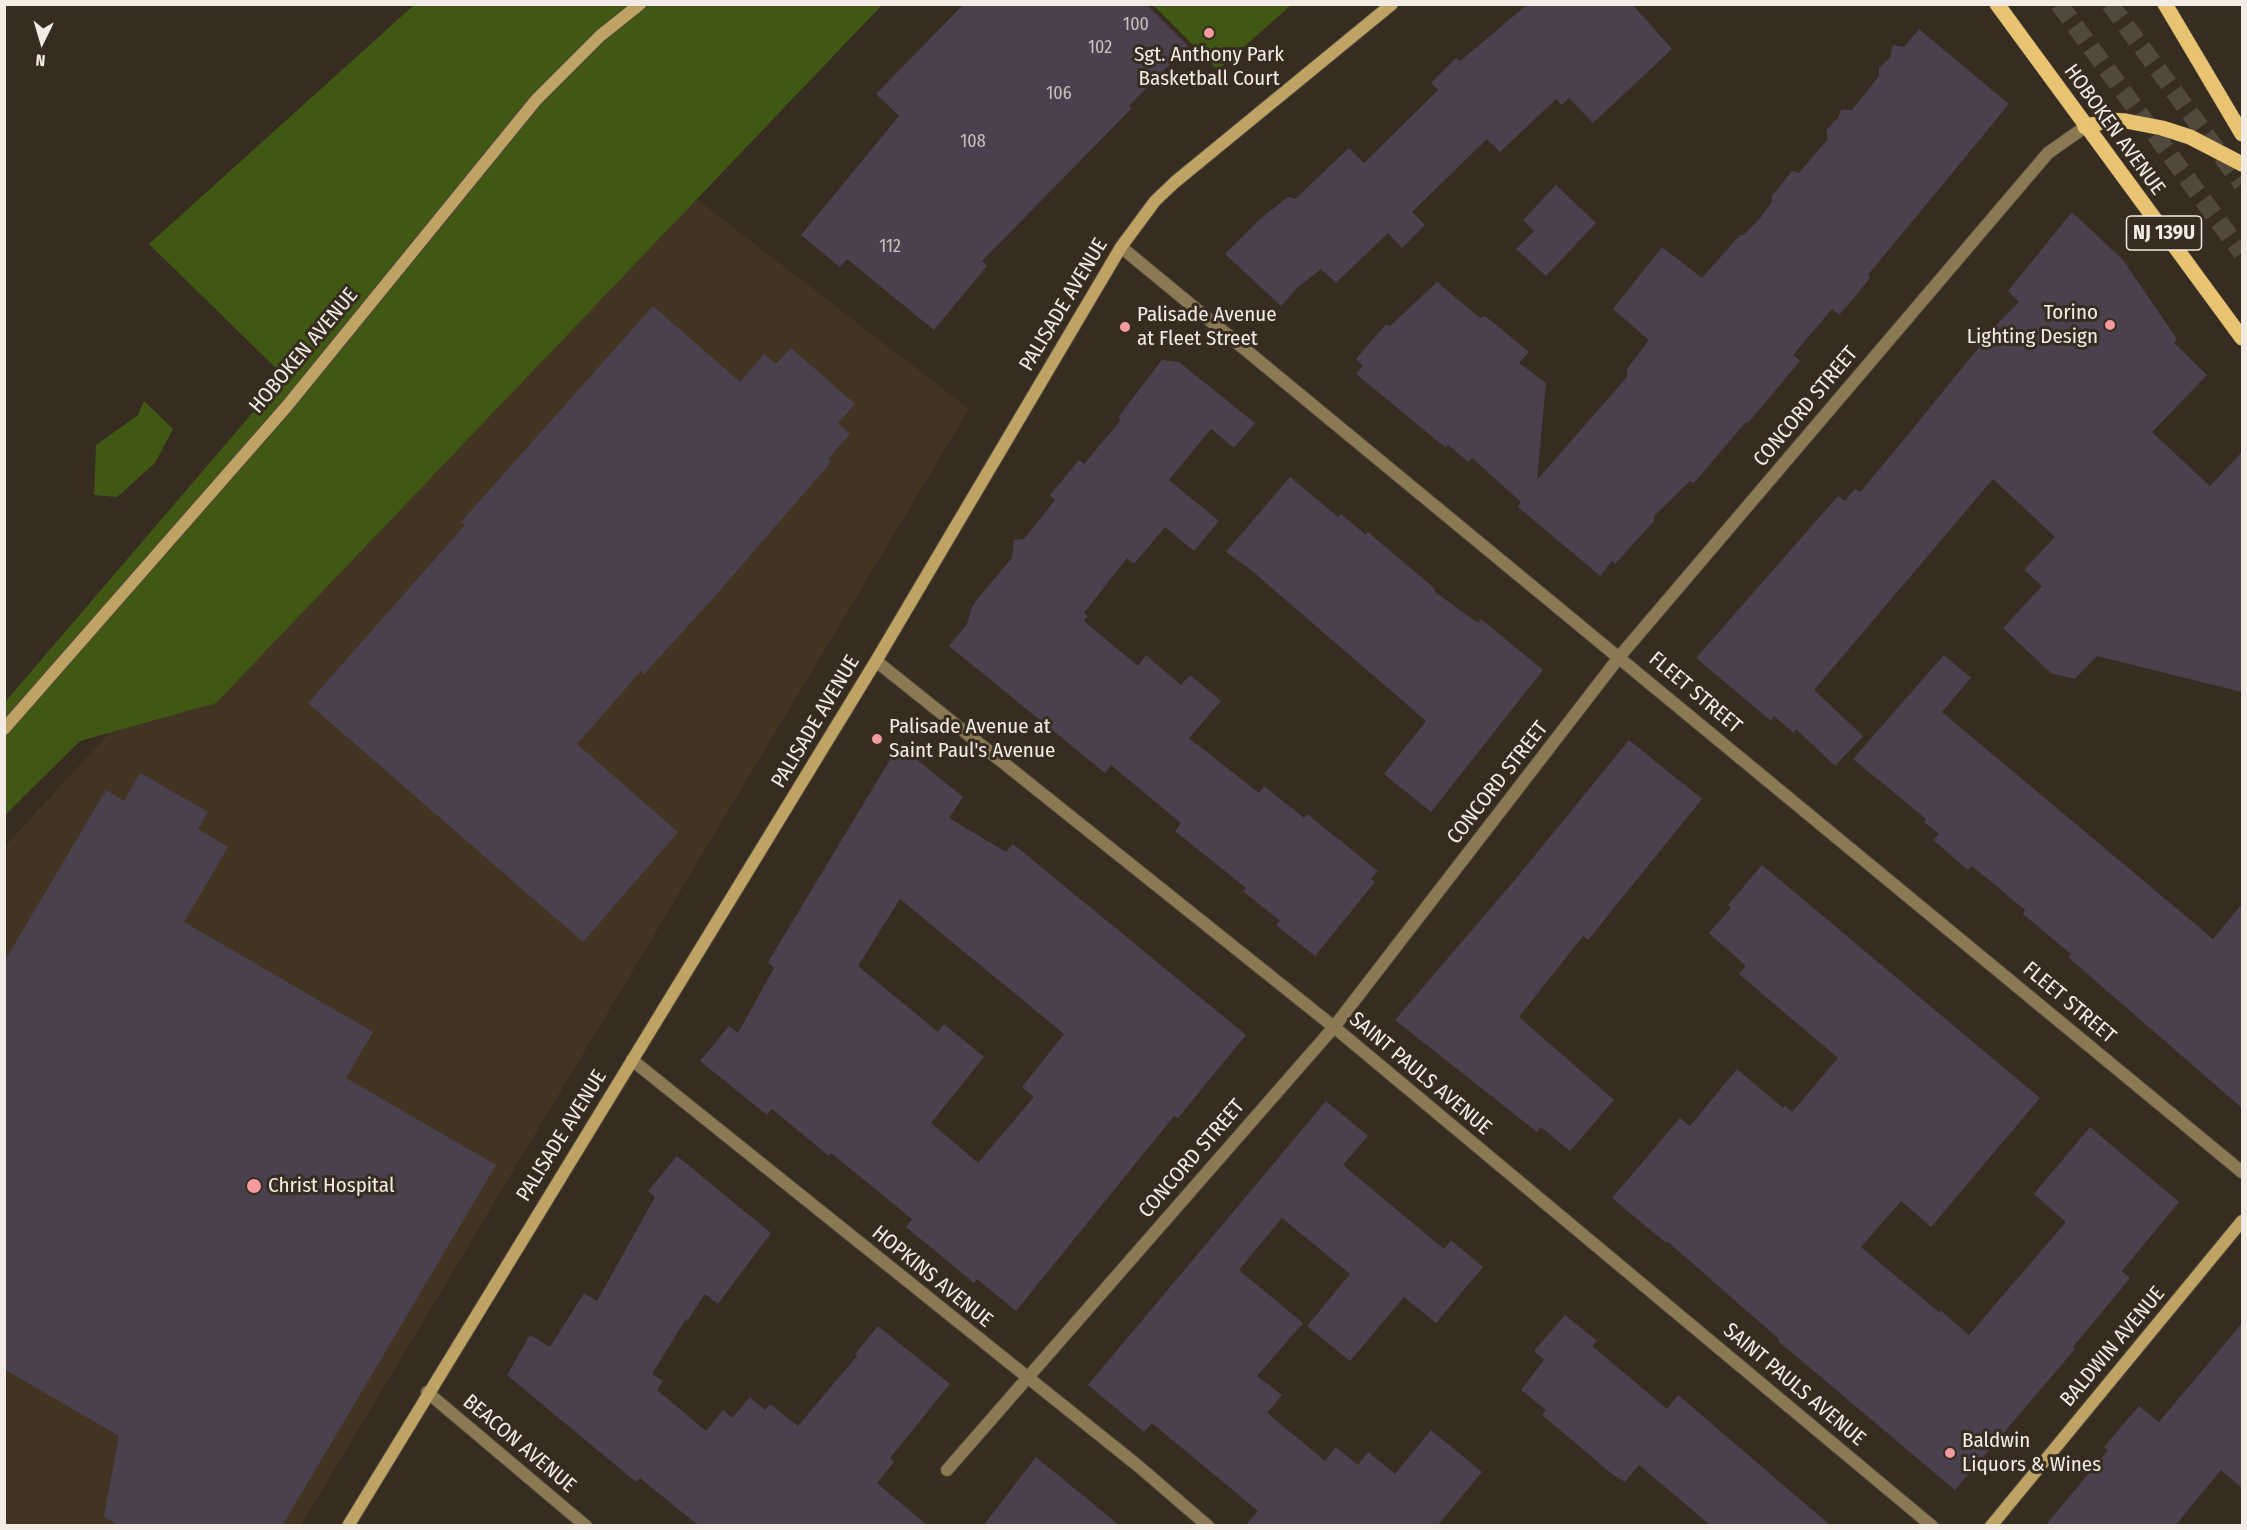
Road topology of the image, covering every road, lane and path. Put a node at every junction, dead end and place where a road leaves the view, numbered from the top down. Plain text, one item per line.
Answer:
1 (640, 4) edge
2 (1392, 4) edge
3 (1996, 4) edge
4 (2165, 4) edge
5 (2085, 127) junction
6 (2242, 134) edge
7 (2242, 164) edge
8 (1121, 247) junction
9 (2242, 338) edge
10 (1620, 656) junction
11 (876, 661) junction
12 (4, 729) edge
13 (1334, 1027) junction
14 (632, 1060) junction
15 (2242, 1172) edge
16 (2242, 1221) edge
17 (1026, 1377) junction
18 (428, 1392) junction
19 (946, 1470) dead end
20 (348, 1526) edge
21 (586, 1526) edge
22 (1208, 1526) edge
23 (1932, 1526) edge
24 (1991, 1526) edge

1 - 12 main road, HOBOKEN AVENUE
2 - 8 main road, PALISADE AVENUE
3 - 5 main road, HOBOKEN AVENUE / NJ 139U
4 - 6 main road
5 - 7 main road
5 - 9 main road, HOBOKEN AVENUE / NJ 139U
5 - 10 street, CONCORD STREET
8 - 10 street, FLEET STREET
8 - 11 main road, PALISADE AVENUE
10 - 13 street, CONCORD STREET
10 - 15 street, FLEET STREET
11 - 13 street, SAINT PAULS AVENUE
11 - 14 main road, PALISADE AVENUE
13 - 17 street, CONCORD STREET
13 - 23 street, SAINT PAULS AVENUE
14 - 17 street, HOPKINS AVENUE
14 - 18 main road, PALISADE AVENUE
16 - 24 main road, BALDWIN AVENUE
17 - 19 street, CONCORD STREET
17 - 22 street, HOPKINS AVENUE
18 - 20 main road, PALISADE AVENUE
18 - 21 street, BEACON AVENUE

